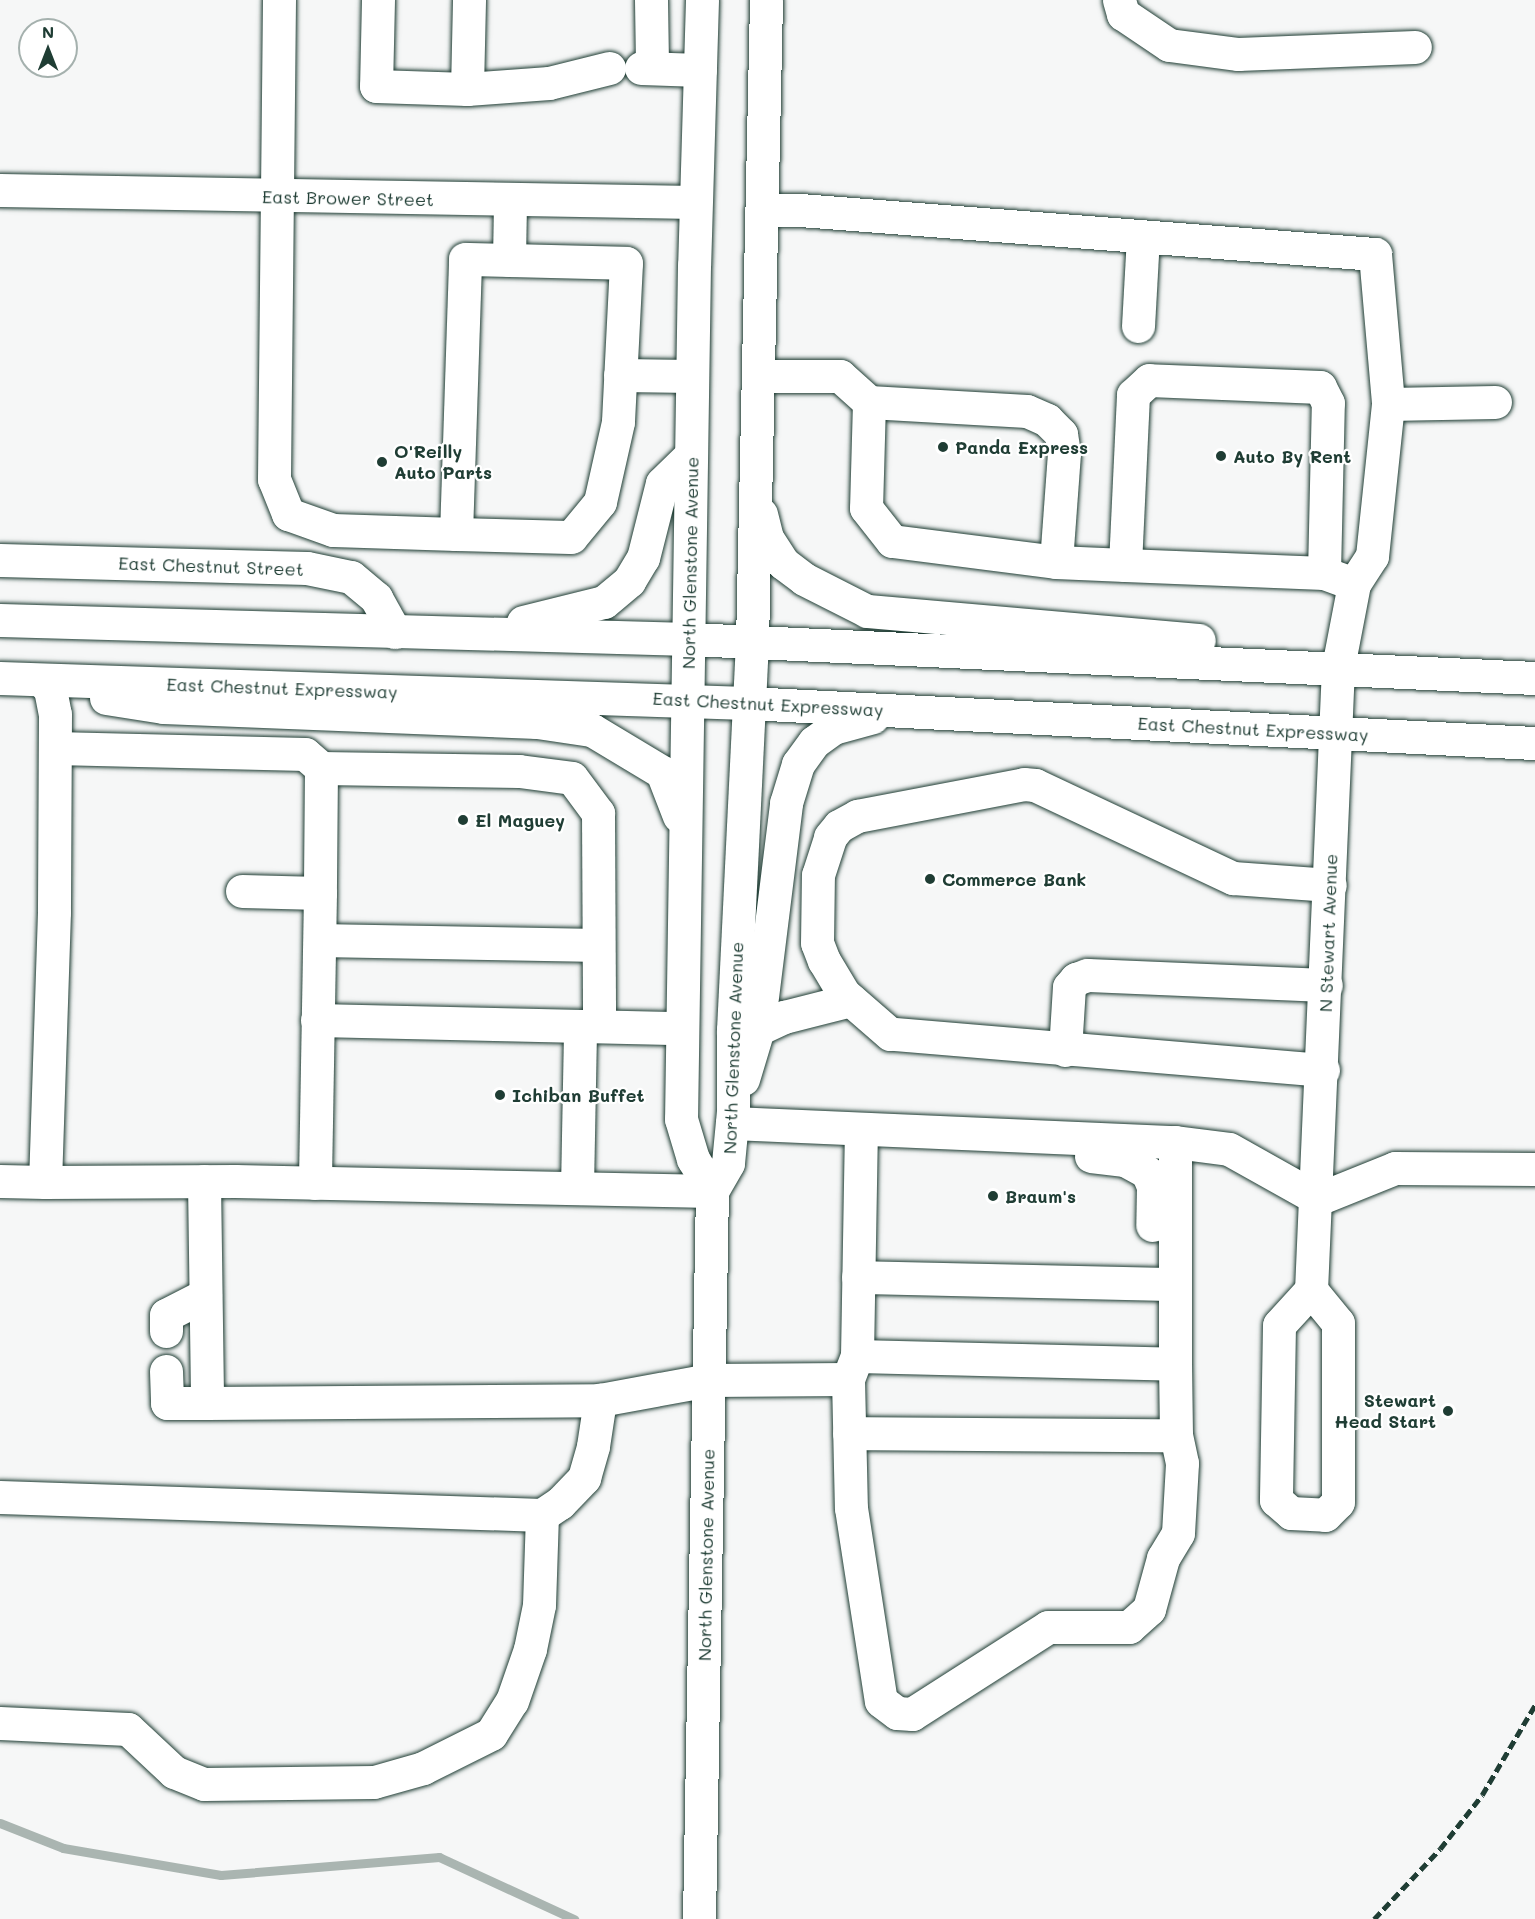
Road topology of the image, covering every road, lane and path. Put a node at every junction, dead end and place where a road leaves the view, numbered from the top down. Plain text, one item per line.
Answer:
1 (279, 0) edge
2 (378, 0) edge
3 (469, 0) edge
4 (651, 0) edge
5 (702, 0) edge
6 (766, 0) edge
7 (1119, 0) edge
8 (1415, 47) dead end
9 (609, 68) dead end
10 (700, 70) junction
11 (467, 89) junction
12 (0, 190) edge
13 (274, 197) junction
14 (510, 201) junction
15 (696, 202) junction
16 (762, 210) junction
17 (1143, 237) junction
18 (509, 260) junction
19 (1138, 326) dead end
20 (620, 375) junction
21 (692, 376) junction
22 (759, 376) junction
23 (868, 402) junction
24 (1495, 402) dead end
25 (1388, 404) junction
26 (691, 455) junction
27 (756, 493) junction
28 (352, 531) junction
29 (456, 534) junction
30 (0, 560) edge
31 (1056, 562) junction
32 (1125, 565) junction
33 (351, 577) junction
34 (1339, 579) junction
35 (0, 620) edge
36 (395, 632) junction
37 (462, 633) junction
38 (689, 639) junction
39 (752, 643) junction
40 (1338, 667) junction
41 (0, 678) edge
42 (1535, 678) edge
43 (41, 680) junction
44 (687, 700) junction
45 (747, 702) junction
46 (898, 710) junction
47 (1335, 733) junction
48 (1535, 743) edge
49 (55, 748) junction
50 (321, 768) junction
51 (685, 850) junction
52 (1330, 885) junction
53 (242, 891) dead end
54 (320, 893) junction
55 (321, 940) junction
56 (598, 945) junction
57 (1326, 985) junction
58 (851, 1000) junction
59 (317, 1020) junction
60 (589, 1026) junction
61 (682, 1028) junction
62 (746, 1029) junction
63 (1065, 1050) junction
64 (1323, 1070) junction
65 (732, 1117) junction
66 (861, 1130) junction
67 (895, 1131) junction
68 (1175, 1142) junction
69 (1535, 1169) edge
70 (0, 1181) edge
71 (204, 1181) junction
72 (45, 1182) junction
73 (315, 1183) junction
74 (577, 1188) junction
75 (712, 1191) junction
76 (1317, 1199) junction
77 (858, 1277) junction
78 (1174, 1284) junction
79 (1311, 1290) junction
80 (205, 1295) junction
81 (166, 1331) dead end
82 (1175, 1364) junction
83 (852, 1368) junction
84 (166, 1371) dead end
85 (709, 1380) junction
86 (600, 1401) junction
87 (207, 1403) junction
88 (849, 1433) junction
89 (1176, 1435) junction
90 (0, 1497) edge
91 (542, 1515) junction
92 (0, 1723) edge
93 (699, 1919) edge

1 - 13 main road
2 - 11 main road
3 - 11 main road
4 - 10 main road
5 - 10 main road, North Glenstone Avenue
6 - 16 main road, North Glenstone Avenue
7 - 8 main road
9 - 11 main road
10 - 15 main road, North Glenstone Avenue
12 - 13 main road, East Brower Street
13 - 14 main road, East Brower Street
13 - 28 main road
14 - 15 main road, East Brower Street
14 - 18 main road
15 - 21 main road, North Glenstone Avenue
16 - 17 main road
16 - 22 main road, North Glenstone Avenue
17 - 19 main road
17 - 25 main road
18 - 20 main road
18 - 29 main road
20 - 21 main road
20 - 29 main road
21 - 26 main road, North Glenstone Avenue
22 - 23 main road
22 - 27 main road, North Glenstone Avenue
23 - 31 main road
23 - 31 main road
24 - 25 main road
25 - 34 main road
26 - 37 main road
26 - 38 main road, North Glenstone Avenue
27 - 39 main road, North Glenstone Avenue
27 - 40 main road
28 - 29 main road
28 - 33 main road
30 - 33 main road, East Chestnut Street
31 - 32 main road
32 - 34 main road
32 - 34 main road
33 - 36 main road, East Chestnut Street
34 - 40 main road, N Stewart Avenue
35 - 36 main road
36 - 37 main road
37 - 38 main road
38 - 39 main road
38 - 44 main road, North Glenstone Avenue
39 - 40 main road
39 - 45 main road, North Glenstone Avenue
40 - 42 main road
40 - 47 main road, N Stewart Avenue
41 - 43 main road, East Chestnut Expressway
43 - 44 main road, East Chestnut Expressway
43 - 49 main road
43 - 51 main road
44 - 45 main road, East Chestnut Expressway
44 - 51 main road, North Glenstone Avenue
45 - 46 main road, East Chestnut Expressway
45 - 62 main road, North Glenstone Avenue
46 - 47 main road, East Chestnut Expressway
46 - 62 main road
47 - 48 main road, East Chestnut Expressway
47 - 52 main road, N Stewart Avenue
49 - 50 main road
49 - 72 main road
50 - 54 main road
50 - 56 main road
51 - 61 main road, North Glenstone Avenue
52 - 57 main road, N Stewart Avenue
52 - 58 main road
53 - 54 main road
54 - 55 main road
55 - 56 main road
55 - 59 main road
56 - 60 main road
57 - 63 main road
57 - 64 main road, N Stewart Avenue
58 - 62 main road
58 - 63 main road
59 - 60 main road
59 - 73 main road
60 - 61 main road
60 - 74 main road
61 - 75 main road, North Glenstone Avenue
62 - 65 main road, North Glenstone Avenue
63 - 64 main road
64 - 76 main road, N Stewart Avenue
65 - 66 main road
65 - 75 main road, North Glenstone Avenue
66 - 67 main road
66 - 77 main road
67 - 68 main road
67 - 78 main road
68 - 76 main road
68 - 78 main road
69 - 76 main road
70 - 72 main road
71 - 72 main road
71 - 73 main road
71 - 80 main road
73 - 74 main road
74 - 75 main road
75 - 85 main road, North Glenstone Avenue
76 - 79 main road, N Stewart Avenue
77 - 78 main road
77 - 83 main road
78 - 82 main road
79 - 79 main road
80 - 81 main road
80 - 87 main road
82 - 83 main road
82 - 89 main road
83 - 85 main road
83 - 88 main road
84 - 87 main road
85 - 86 main road
85 - 93 main road, North Glenstone Avenue
86 - 87 main road
86 - 91 main road
88 - 89 main road
88 - 89 main road
90 - 91 main road
91 - 92 main road

